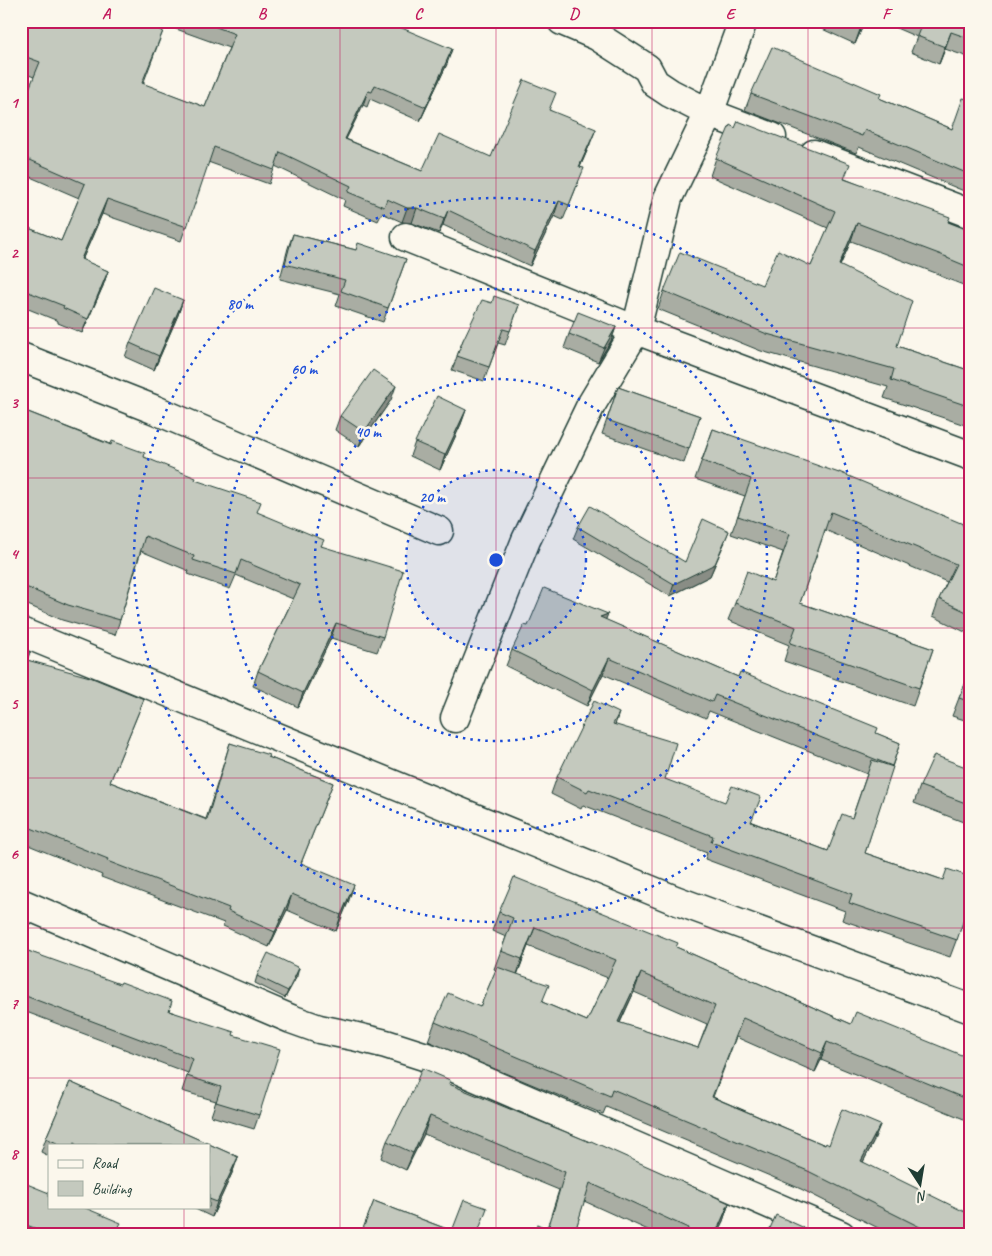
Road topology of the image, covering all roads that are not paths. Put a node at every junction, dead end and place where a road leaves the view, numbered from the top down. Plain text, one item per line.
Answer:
1 (562, 21) edge
2 (743, 21) edge
3 (709, 113) junction
4 (971, 214) edge
5 (406, 237) dead end
6 (636, 330) junction
7 (21, 357) edge
8 (971, 456) edge
9 (439, 531) dead end
10 (21, 632) edge
11 (455, 718) dead end
12 (21, 903) edge
13 (971, 1010) edge
14 (841, 1235) edge

1 - 3 street
2 - 3 street
3 - 4 street
3 - 6 street
5 - 6 street
6 - 8 street
6 - 11 street
7 - 9 street
10 - 13 street
12 - 14 street

